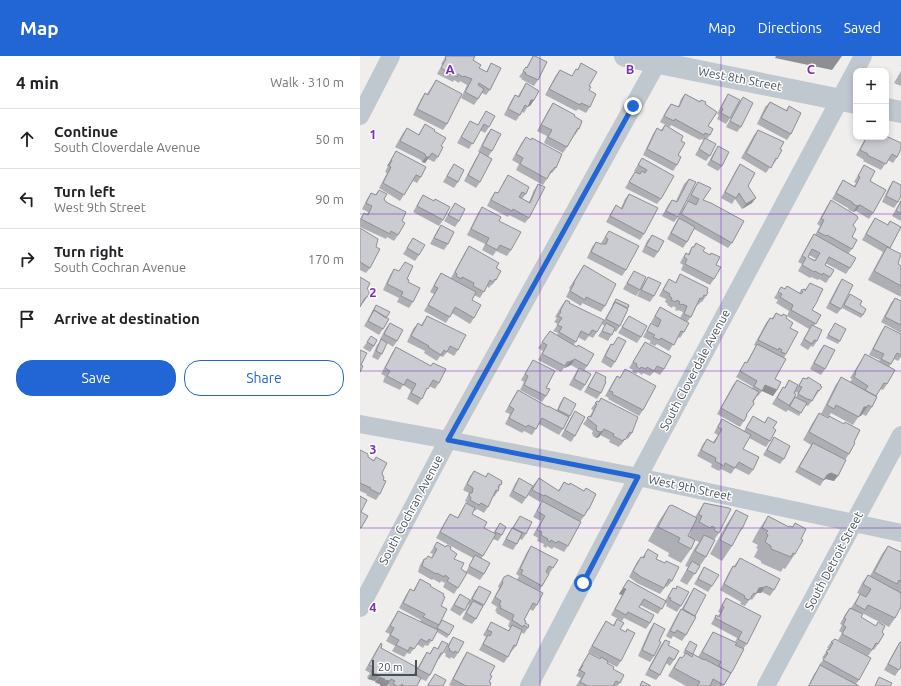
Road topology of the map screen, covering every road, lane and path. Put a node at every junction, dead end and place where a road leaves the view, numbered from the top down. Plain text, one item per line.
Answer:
1 (391, 56) edge
2 (625, 56) edge
3 (863, 56) edge
4 (659, 59) edge
5 (848, 101) edge
6 (889, 110) edge
7 (901, 112) edge
8 (360, 116) edge
9 (360, 424) edge
10 (901, 435) edge
11 (448, 440) junction
12 (638, 477) junction
13 (854, 524) junction
14 (901, 533) edge
15 (360, 608) edge
16 (529, 686) edge
17 (766, 686) edge

1 - 8 street
2 - 4 street, West 8th Street
3 - 5 street, South Cloverdale Avenue
4 - 5 street, West 8th Street
4 - 11 street, South Cochran Avenue
5 - 12 street, South Cloverdale Avenue
6 - 7 street
9 - 11 street, West 9th Street
10 - 13 street, South Detroit Street
11 - 12 street, West 9th Street
11 - 15 street, South Cochran Avenue
12 - 13 street, West 9th Street
12 - 16 street, South Cloverdale Avenue
13 - 14 street, West 9th Street
13 - 17 street, South Detroit Street

